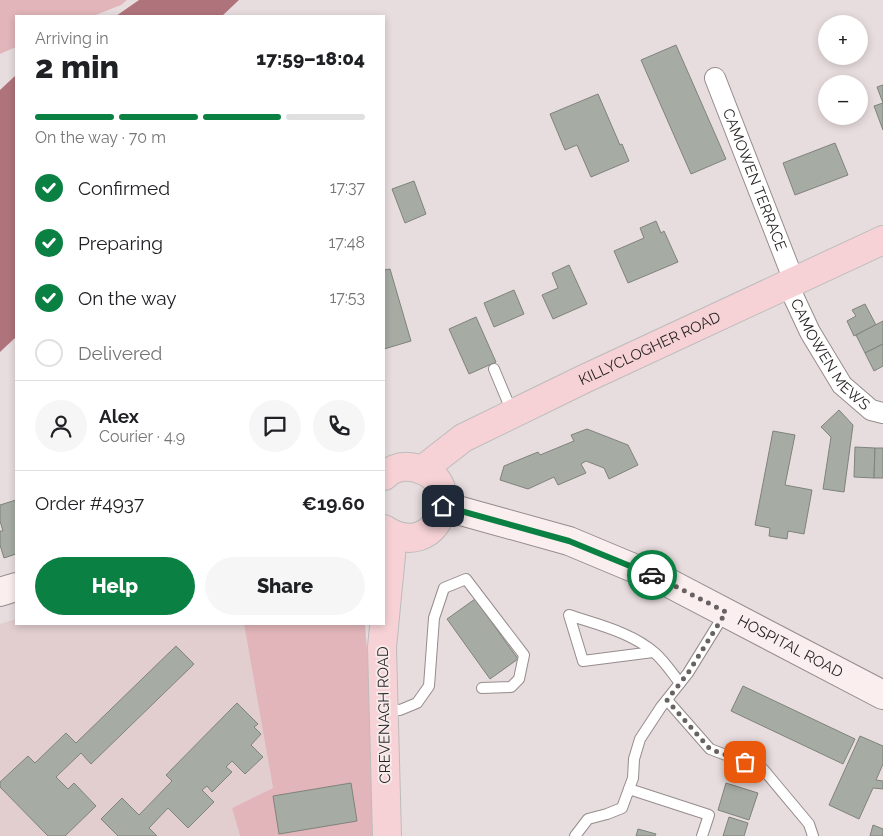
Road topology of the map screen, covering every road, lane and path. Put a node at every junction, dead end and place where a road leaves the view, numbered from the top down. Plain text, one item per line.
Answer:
1 (715, 78) dead end
2 (883, 240) edge
3 (791, 283) junction
4 (494, 369) dead end
5 (513, 414) junction
6 (883, 414) edge
7 (422, 470) junction
8 (385, 475) edge
9 (443, 506) junction
10 (388, 532) edge
11 (15, 587) edge
12 (385, 590) edge
13 (0, 592) edge
14 (726, 612) junction
15 (383, 625) edge
16 (653, 652) junction
17 (680, 683) junction
18 (482, 688) dead end
19 (883, 695) edge
20 (667, 700) junction
21 (383, 710) junction
22 (629, 789) junction
23 (386, 836) edge
24 (576, 836) edge
25 (702, 836) edge
26 (813, 836) edge

1 - 3 street, CAMOWEN TERRACE
2 - 3 highway, KILLYCLOGHER ROAD
3 - 5 highway, KILLYCLOGHER ROAD
3 - 6 street, CAMOWEN MEWS
4 - 5 lane
5 - 7 highway, KILLYCLOGHER ROAD
7 - 8 highway
7 - 9 highway
9 - 10 highway
9 - 14 main road, HOSPITAL ROAD
10 - 12 highway, CREVENAGH ROAD
11 - 13 main road
14 - 17 lane
14 - 19 main road, HOSPITAL ROAD
15 - 21 highway, CREVENAGH ROAD
16 - 16 lane
16 - 17 lane
17 - 20 lane
18 - 21 lane
20 - 22 lane
20 - 26 lane
21 - 23 highway, CREVENAGH ROAD
22 - 24 lane
22 - 25 lane

